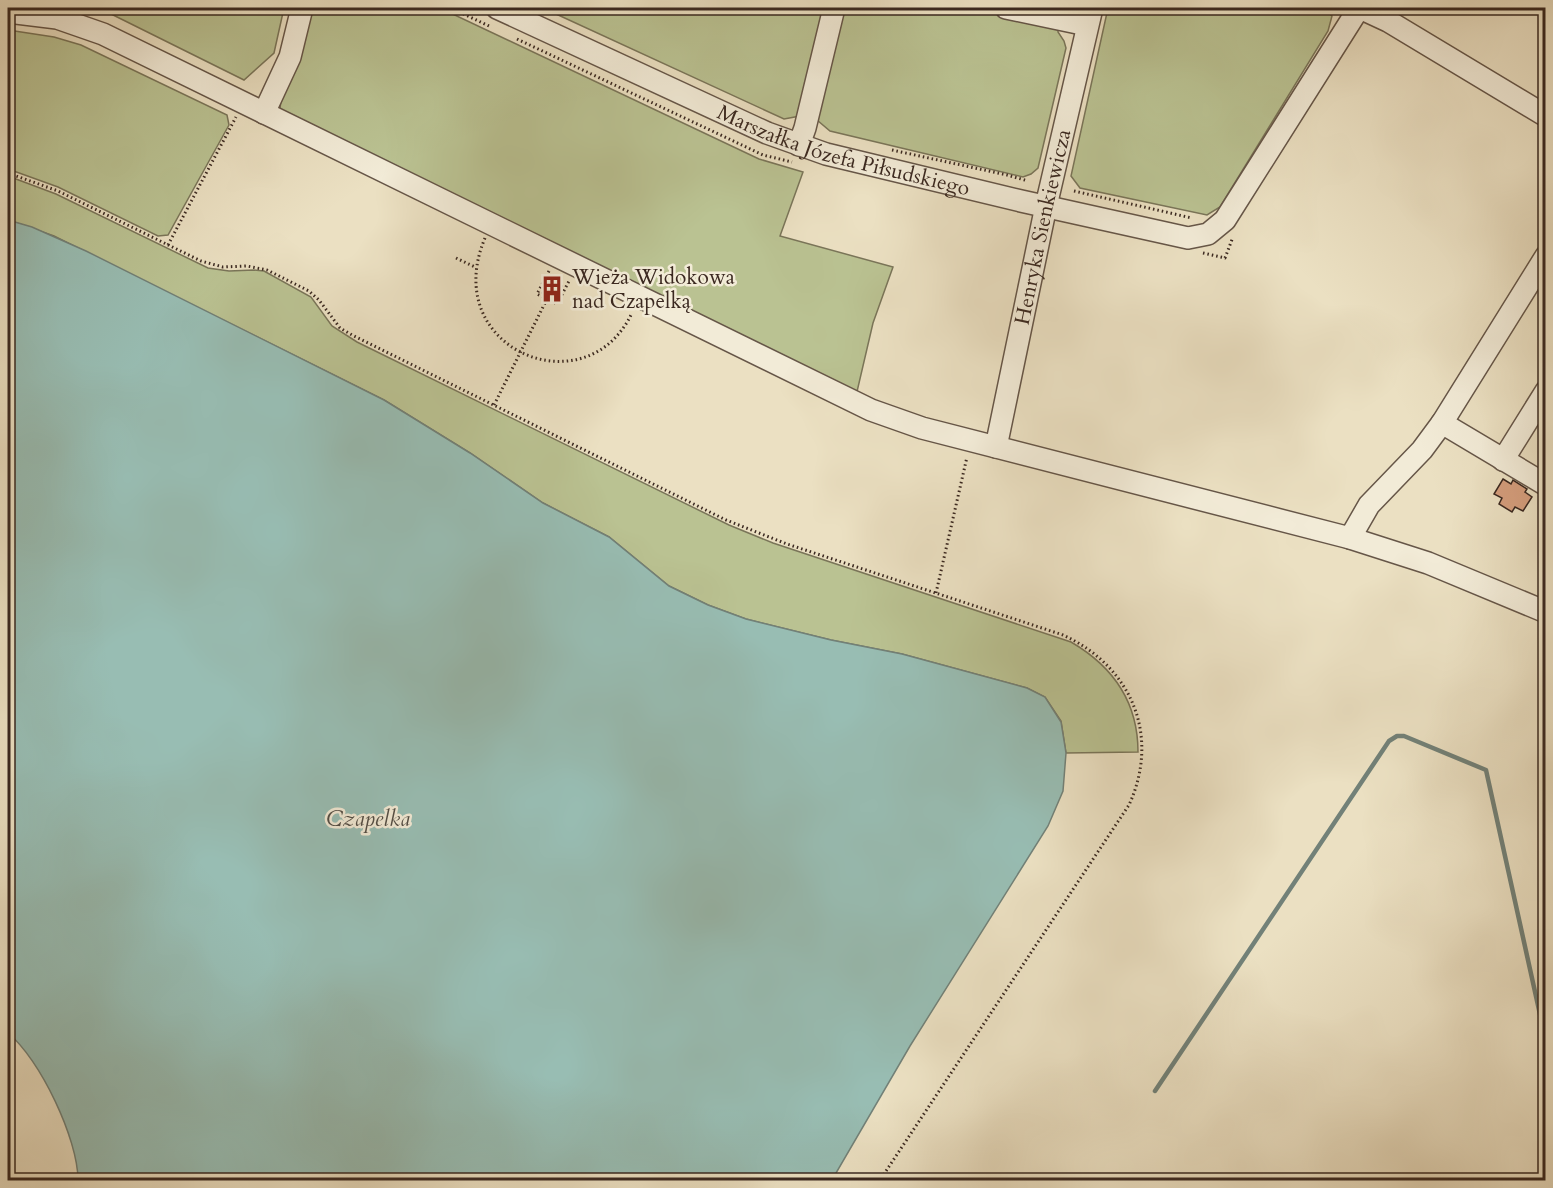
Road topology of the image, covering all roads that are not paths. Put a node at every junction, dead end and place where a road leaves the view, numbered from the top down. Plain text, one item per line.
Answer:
1 (302, 8) edge
2 (497, 8) edge
3 (834, 8) edge
4 (1006, 8) edge
5 (1360, 8) edge
6 (8, 12) edge
7 (1089, 16) edge
8 (264, 113) junction
9 (1545, 116) edge
10 (798, 145) junction
11 (1046, 206) junction
12 (1545, 256) edge
13 (1545, 391) edge
14 (1442, 423) junction
15 (996, 447) junction
16 (1503, 460) junction
17 (1545, 485) edge
18 (1350, 538) junction
19 (1545, 612) edge

1 - 8 street
2 - 10 street, Marszałka Józefa Piłsudskiego
3 - 10 street
4 - 7 street
5 - 9 street
5 - 11 street, Marszałka Józefa Piłsudskiego
6 - 8 street
7 - 11 street, Henryka Sienkiewicza
8 - 15 street
10 - 11 street, Marszałka Józefa Piłsudskiego
11 - 15 street, Henryka Sienkiewicza
12 - 14 street
13 - 16 street
14 - 16 street
14 - 18 street
15 - 18 street
16 - 17 street
18 - 19 street

